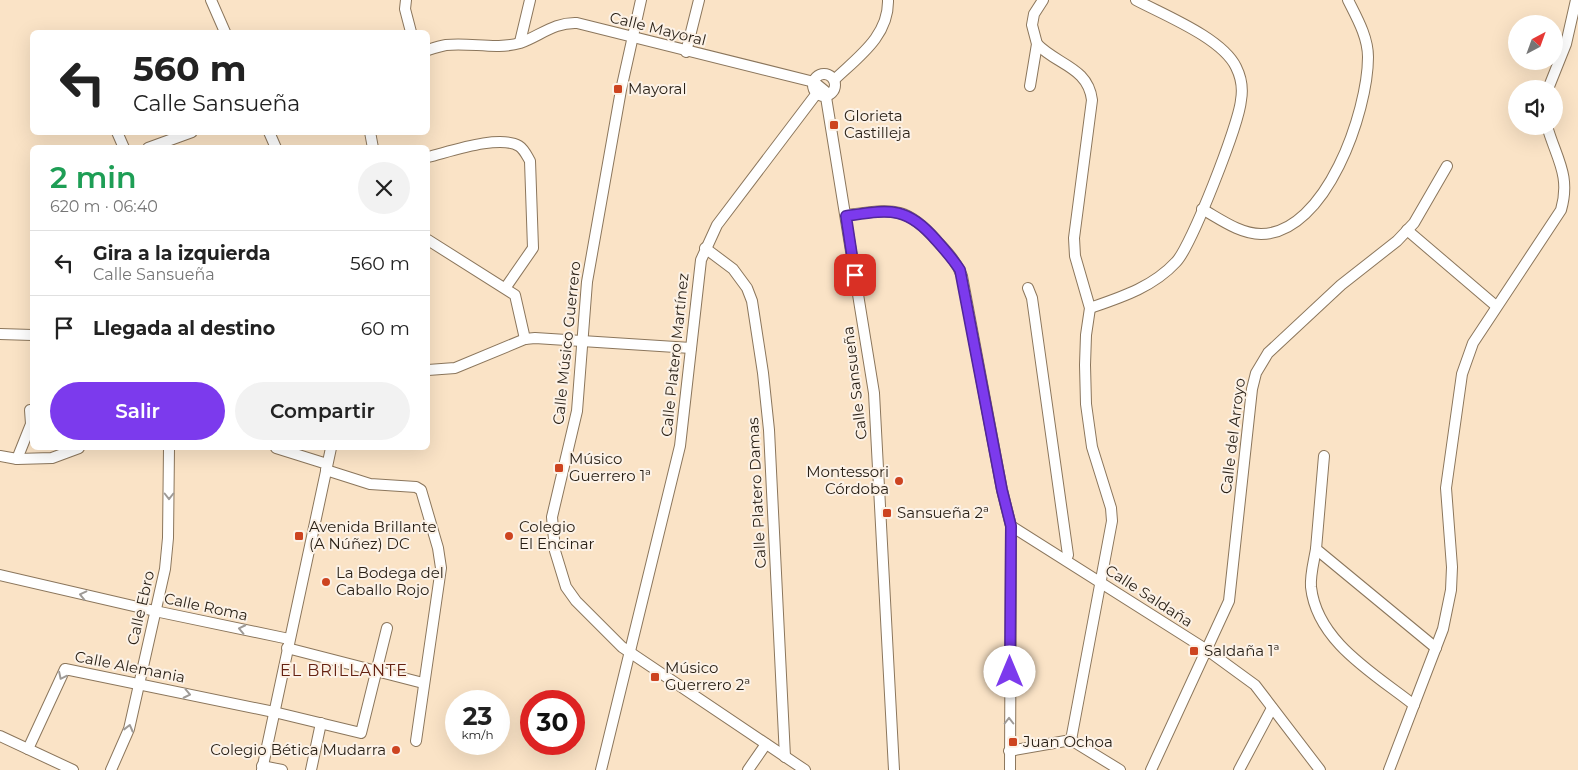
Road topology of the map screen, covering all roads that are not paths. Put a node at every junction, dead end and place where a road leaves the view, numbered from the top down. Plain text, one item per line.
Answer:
1 (211, 0) edge
2 (406, 0) edge
3 (530, 0) edge
4 (641, 0) edge
5 (699, 0) edge
6 (888, 0) edge
7 (1043, 0) edge
8 (1136, 0) edge
9 (1348, 0) edge
10 (1576, 0) edge
11 (224, 30) edge
12 (410, 30) edge
13 (631, 38) junction
14 (520, 42) junction
15 (1037, 44) junction
16 (430, 49) edge
17 (686, 52) junction
18 (834, 80) junction
19 (1552, 80) edge
20 (1030, 86) dead end
21 (820, 89) junction
22 (184, 135) edge
23 (1550, 135) edge
24 (156, 145) edge
25 (430, 157) edge
26 (1447, 166) dead end
27 (1202, 209) junction
28 (846, 216) junction
29 (1407, 230) junction
30 (430, 241) edge
31 (705, 248) junction
32 (506, 287) junction
33 (1028, 288) dead end
34 (1496, 306) junction
35 (1090, 308) junction
36 (0, 334) edge
37 (30, 335) edge
38 (525, 339) junction
39 (582, 341) junction
40 (691, 348) junction
41 (430, 370) edge
42 (30, 426) edge
43 (75, 450) edge
44 (169, 450) edge
45 (281, 450) edge
46 (330, 450) edge
47 (0, 456) edge
48 (1324, 456) dead end
49 (17, 459) junction
50 (326, 467) junction
51 (1011, 526) junction
52 (1316, 549) junction
53 (1066, 560) junction
54 (0, 575) edge
55 (1101, 582) junction
56 (155, 612) junction
57 (388, 628) dead end
58 (288, 644) junction
59 (1436, 648) junction
60 (1207, 650) junction
61 (628, 651) junction
62 (376, 671) junction
63 (424, 683) junction
64 (139, 684) junction
65 (1414, 705) junction
66 (1272, 708) junction
67 (274, 712) junction
68 (321, 723) junction
69 (0, 736) edge
70 (1071, 740) junction
71 (416, 741) dead end
72 (766, 744) junction
73 (28, 749) junction
74 (1009, 751) junction
75 (785, 756) junction
76 (262, 768) edge
77 (73, 770) edge
78 (111, 770) edge
79 (282, 770) edge
80 (311, 770) edge
81 (601, 770) edge
82 (748, 770) edge
83 (804, 770) edge
84 (894, 770) edge
85 (1010, 770) edge
86 (1120, 770) edge
87 (1151, 770) edge
88 (1239, 770) edge
89 (1320, 770) edge
90 (1389, 770) edge

1 - 11 street
2 - 12 street
3 - 14 street
4 - 13 street, Calle Músico Guerrero
5 - 17 street
6 - 18 street
7 - 15 street
8 - 27 street
9 - 27 street
10 - 19 street
13 - 14 street, Calle Mayoral
13 - 17 street, Calle Mayoral
13 - 39 street, Calle Músico Guerrero
14 - 16 street, Calle Mayoral
15 - 20 street
15 - 35 street
17 - 21 street, Calle Mayoral
18 - 21 street, Calle Platero Martínez
18 - 21 street, Calle Mayoral
21 - 28 street, Calle Sansueña
21 - 31 street, Calle Platero Martínez
22 - 24 street
23 - 34 street
25 - 32 street
26 - 29 street, Calle del Arroyo
27 - 35 street
28 - 51 street
28 - 84 street, Calle Sansueña
29 - 34 street
29 - 60 street, Calle del Arroyo
30 - 32 street
31 - 40 street, Calle Platero Martínez
31 - 75 street, Calle Platero Damas
32 - 38 street
33 - 53 street
34 - 59 street
35 - 55 street
36 - 37 street
38 - 39 street
38 - 41 street
39 - 40 street
39 - 61 street, Calle Músico Guerrero
40 - 61 street, Calle Platero Martínez
42 - 49 street
43 - 49 street
44 -> 56 street, Calle Ebro
45 - 50 street
46 - 50 street
47 - 49 street
48 - 52 street
50 - 58 street
50 - 63 street
51 - 53 street, Calle Saldaña
74 -> 51 street
52 - 59 street
52 - 65 street
53 - 55 street, Calle Saldaña
56 -> 54 street, Calle Roma
55 - 60 street, Calle Saldaña
55 - 70 street
58 -> 56 street, Calle Roma
56 - 64 street, Calle Ebro
57 - 62 street
58 - 62 street, Calle Roma
58 - 67 street
59 - 65 street
60 - 66 street, Calle Saldaña
60 - 87 street, Calle del Arroyo
61 - 72 street, Calle Músico Guerrero
61 - 81 street, Calle Platero Martínez
62 - 63 street, Calle Roma
62 - 68 street, Calle Alemania
63 - 71 street
64 -> 67 street, Calle Alemania
64 -> 73 street, Calle Alemania
78 -> 64 street, Calle Ebro
65 - 90 street
66 - 88 street
66 - 89 street, Calle Saldaña
67 - 68 street, Calle Alemania
67 - 76 street
68 - 80 street
69 - 73 street
70 - 74 street
70 - 86 street
72 - 75 street, Calle Músico Guerrero
72 - 82 street
73 - 77 street
74 - 85 street
75 - 83 street, Calle Músico Guerrero
76 - 79 street

